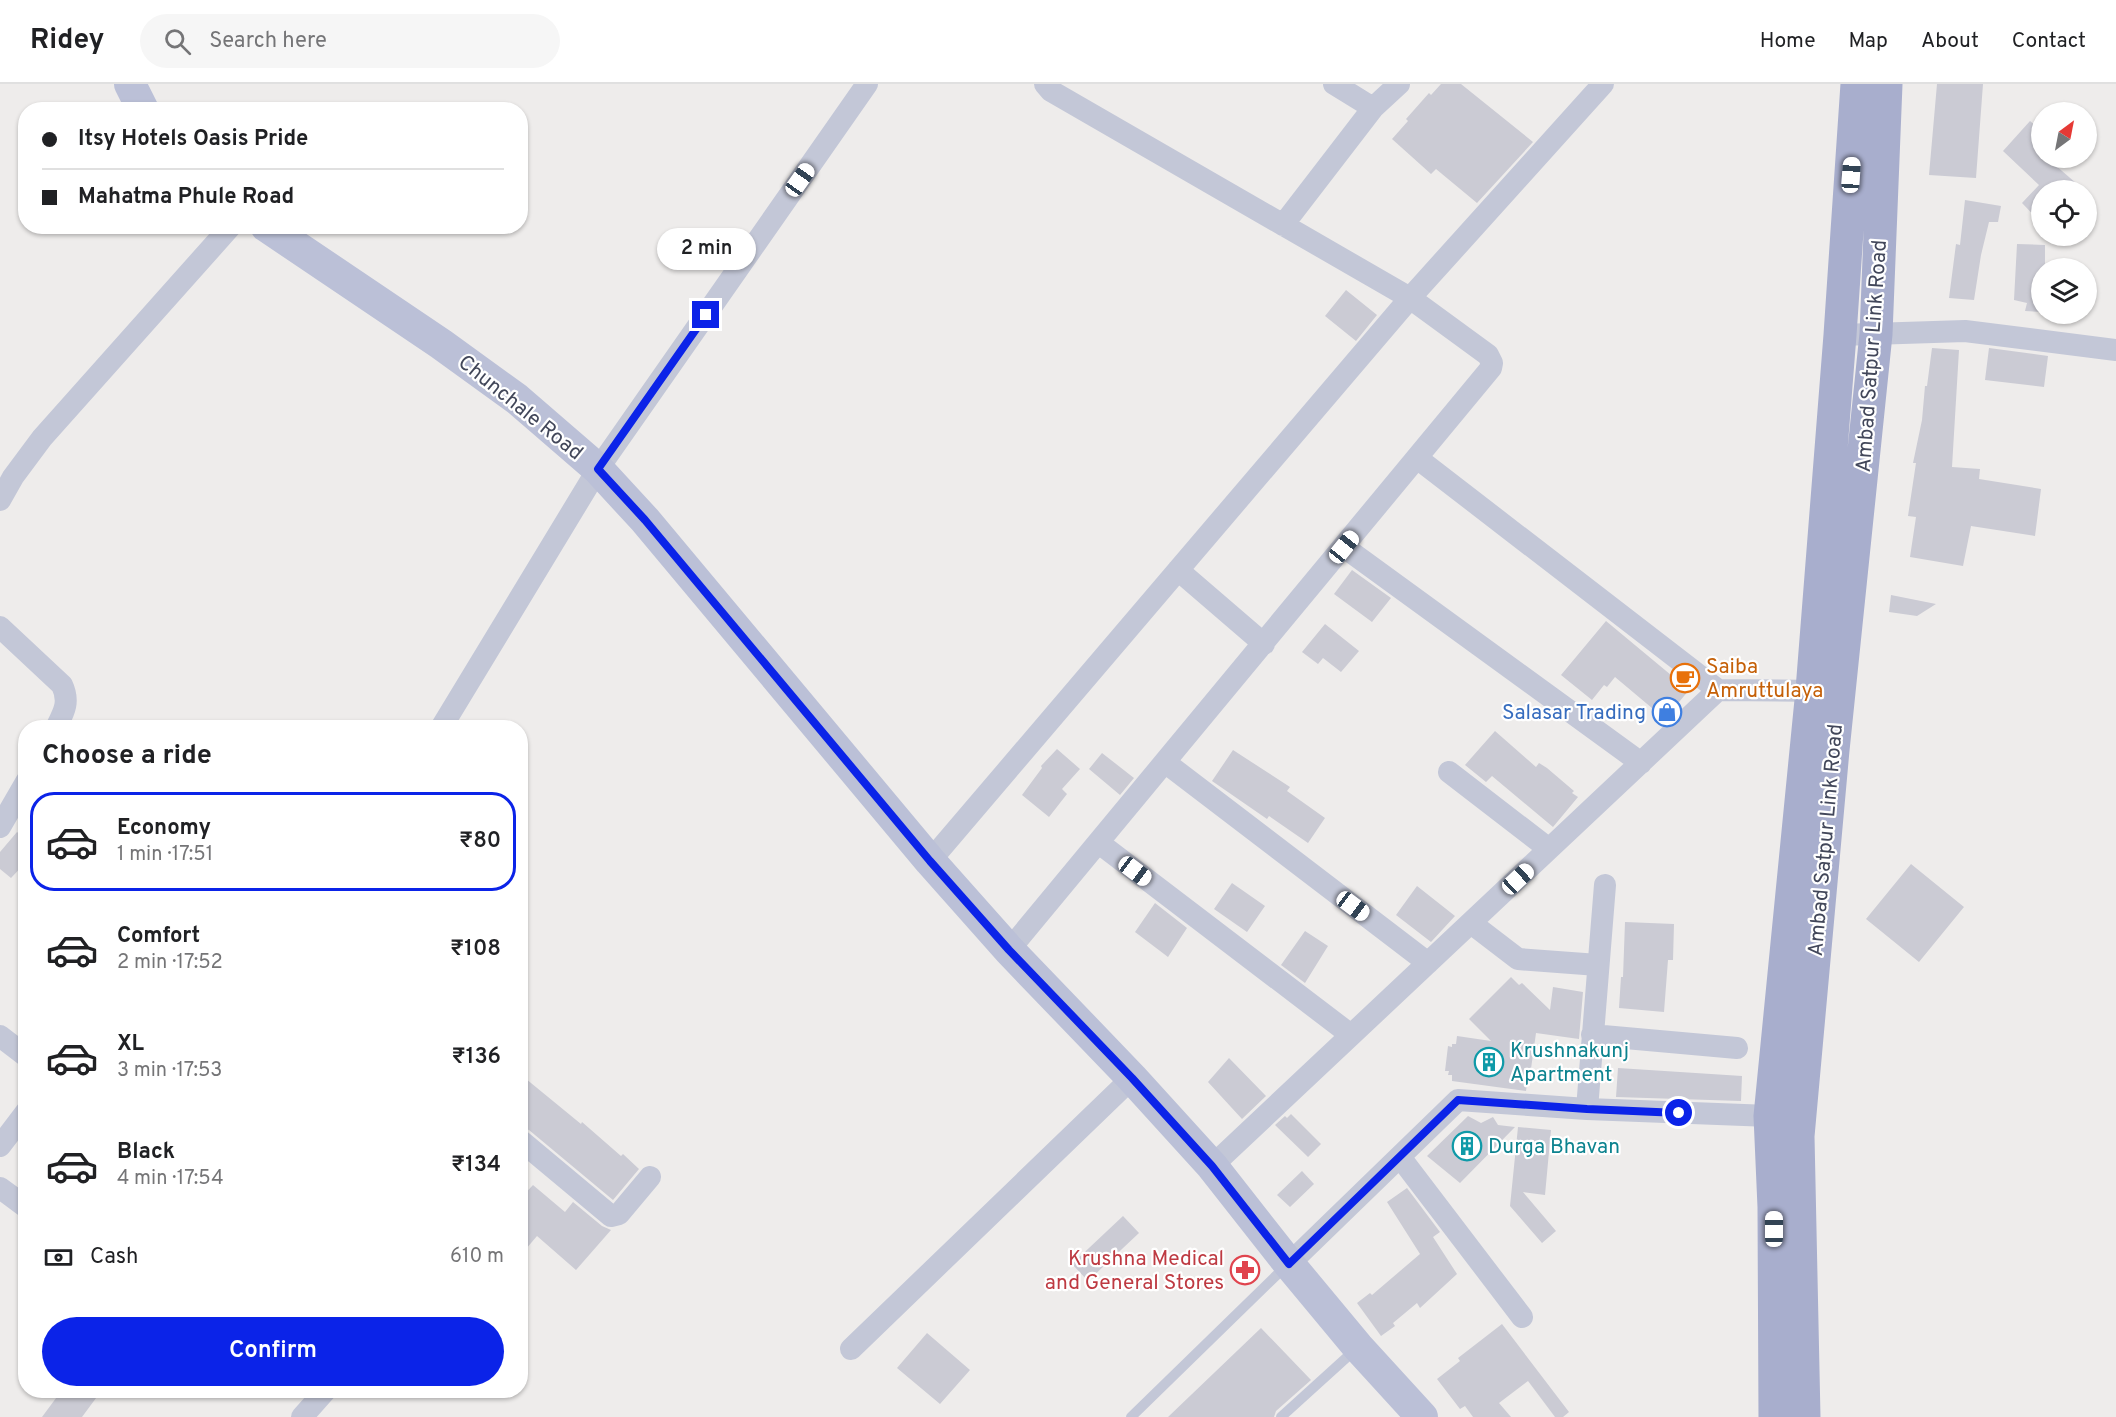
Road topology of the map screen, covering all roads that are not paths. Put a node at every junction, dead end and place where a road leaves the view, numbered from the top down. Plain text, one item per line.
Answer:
1 (130, 84) edge
2 (867, 84) edge
3 (1045, 84) edge
4 (1334, 84) edge
5 (1399, 84) edge
6 (1603, 84) edge
7 (1857, 84) edge
8 (1886, 84) edge
9 (139, 102) edge
10 (1373, 108) junction
11 (1283, 225) junction
12 (224, 234) edge
13 (278, 234) edge
14 (1410, 298) junction
15 (1876, 334) junction
16 (1840, 335) junction
17 (2116, 350) edge
18 (1418, 458) junction
19 (598, 469) junction
20 (0, 500) edge
21 (1344, 547) junction
22 (1178, 570) junction
23 (0, 627) edge
24 (1264, 644) junction
25 (1718, 690) junction
26 (1825, 691) junction
27 (60, 720) edge
28 (446, 720) edge
29 (1166, 763) junction
30 (1641, 763) junction
31 (1449, 772) dead end
32 (18, 796) edge
33 (0, 827) edge
34 (1099, 843) junction
35 (1549, 849) junction
36 (930, 861) junction
37 (1605, 885) dead end
38 (1471, 923) junction
39 (1009, 950) junction
40 (1428, 963) junction
41 (1598, 965) junction
42 (1351, 1035) junction
43 (1592, 1035) junction
44 (0, 1036) edge
45 (1737, 1048) dead end
46 (18, 1050) edge
47 (1132, 1078) junction
48 (1587, 1109) junction
49 (1770, 1116) junction
50 (18, 1122) edge
51 (0, 1146) edge
52 (528, 1155) edge
53 (1400, 1156) junction
54 (1212, 1166) junction
55 (650, 1177) dead end
56 (0, 1188) edge
57 (18, 1201) edge
58 (1289, 1264) junction
59 (1522, 1317) dead end
60 (1358, 1347) junction
61 (851, 1349) dead end
62 (319, 1398) edge
63 (302, 1417) edge
64 (1131, 1417) edge
65 (1281, 1417) edge
66 (1422, 1417) edge
67 (1776, 1417) edge
68 (1804, 1417) edge

1 - 9 street
2 - 19 street
3 - 11 street
4 - 10 street
5 - 10 street
6 - 14 street
7 - 16 main road, Ambad Satpur Link Road
8 - 15 main road, Ambad Satpur Link Road
10 - 11 street
11 - 14 street
12 - 20 street
13 - 19 street, Chunchale Road
14 - 18 street
14 - 22 street
15 - 16 street
15 - 17 street
15 - 26 main road, Ambad Satpur Link Road
16 - 26 main road, Ambad Satpur Link Road
18 - 21 street
18 - 25 street
19 - 28 street
19 - 36 street, Chunchale Road
21 - 24 street
21 - 30 street
22 - 24 street
22 - 36 street
23 - 27 street
24 - 29 street
25 - 26 street
25 - 30 street
26 - 49 main road, Ambad Satpur Link Road
26 - 68 main road, Ambad Satpur Link Road
29 - 34 street
29 - 40 street
30 - 35 street
31 - 35 street
32 - 33 street
34 - 39 street
34 - 42 street
35 - 38 street
36 - 39 street, Chunchale Road
37 - 41 street
38 - 40 street
38 - 41 street
39 - 47 street, Chunchale Road
40 - 42 street
41 - 43 street
42 - 54 street
43 - 45 street
43 - 48 street
44 - 46 street
47 - 54 street, Chunchale Road
47 - 61 street
48 - 49 street
48 - 53 street
49 - 67 main road, Ambad Satpur Link Road
50 - 51 street
52 - 55 street
53 - 58 street
53 - 59 street
54 - 58 street, Chunchale Road
56 - 57 street
58 - 60 street, Chunchale Road
58 - 64 lane
60 - 65 lane
60 - 66 street, Chunchale Road
62 - 63 street

